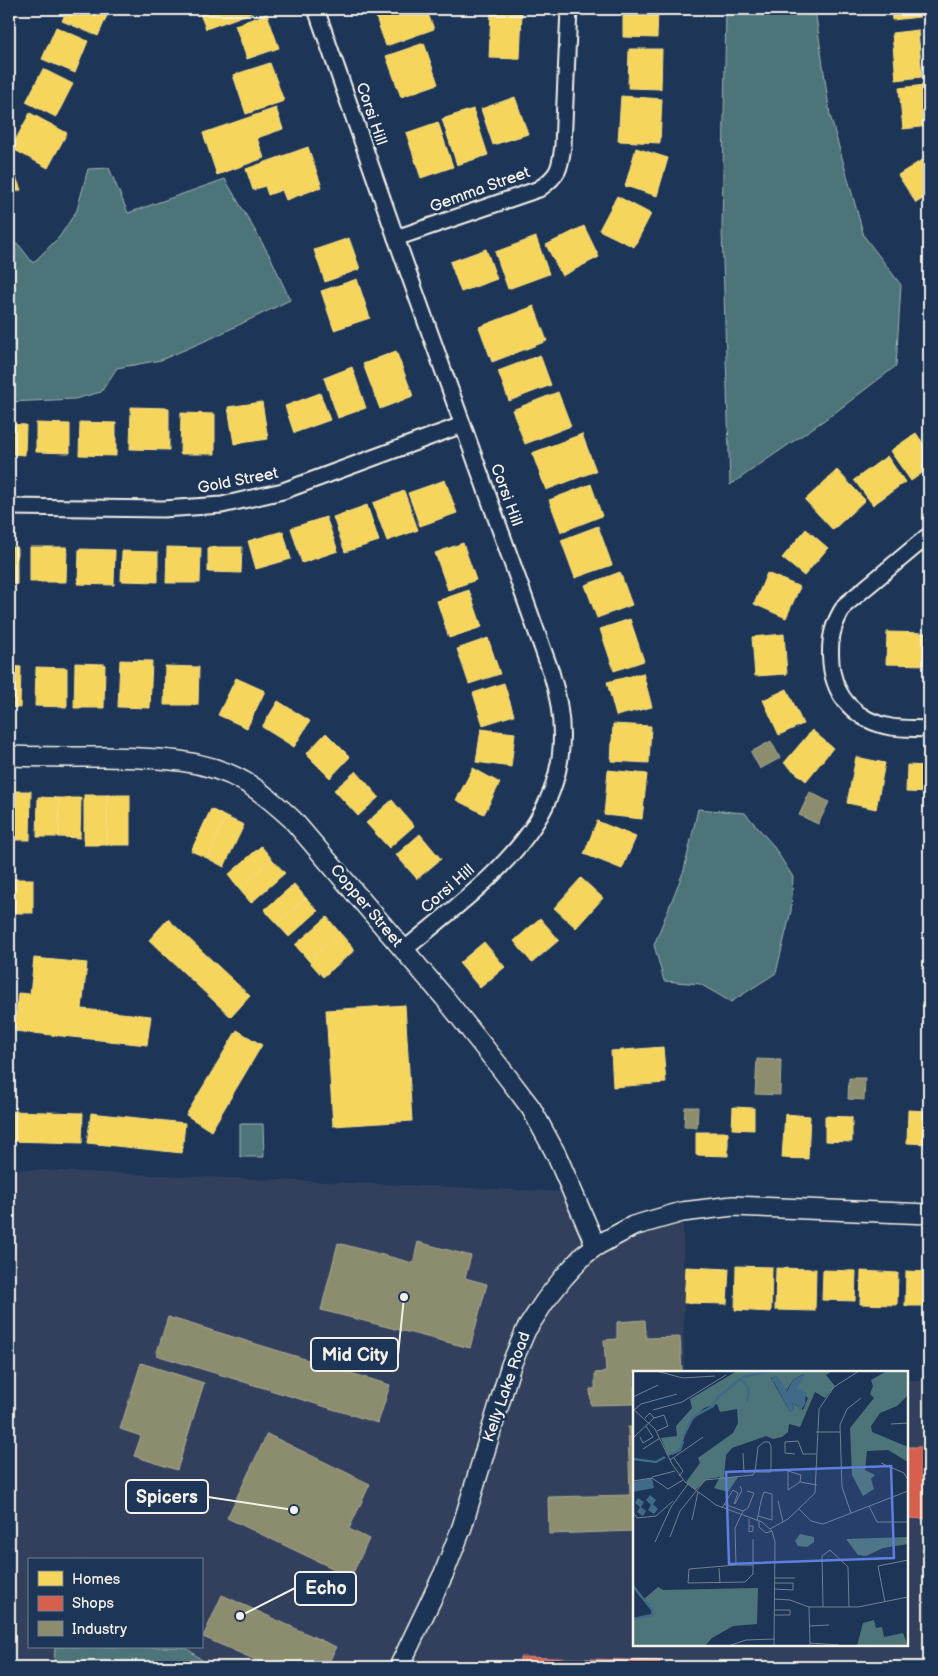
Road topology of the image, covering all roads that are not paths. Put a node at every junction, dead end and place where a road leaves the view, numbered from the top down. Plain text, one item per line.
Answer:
1 (316, 9) edge
2 (569, 9) edge
3 (396, 238) junction
4 (462, 425) junction
5 (9, 508) edge
6 (929, 535) edge
7 (929, 729) edge
8 (9, 756) edge
9 (404, 950) junction
10 (929, 1214) edge
11 (596, 1246) junction
12 (399, 1667) edge

1 - 3 street, Corsi Hill
2 - 3 street, Gemma Street
3 - 4 street, Corsi Hill
4 - 5 street, Gold Street
4 - 9 street, Corsi Hill
6 - 7 street
8 - 9 street, Copper Street
9 - 11 street, Copper Street
10 - 11 street, Kelly Lake Road
11 - 12 street, Kelly Lake Road

